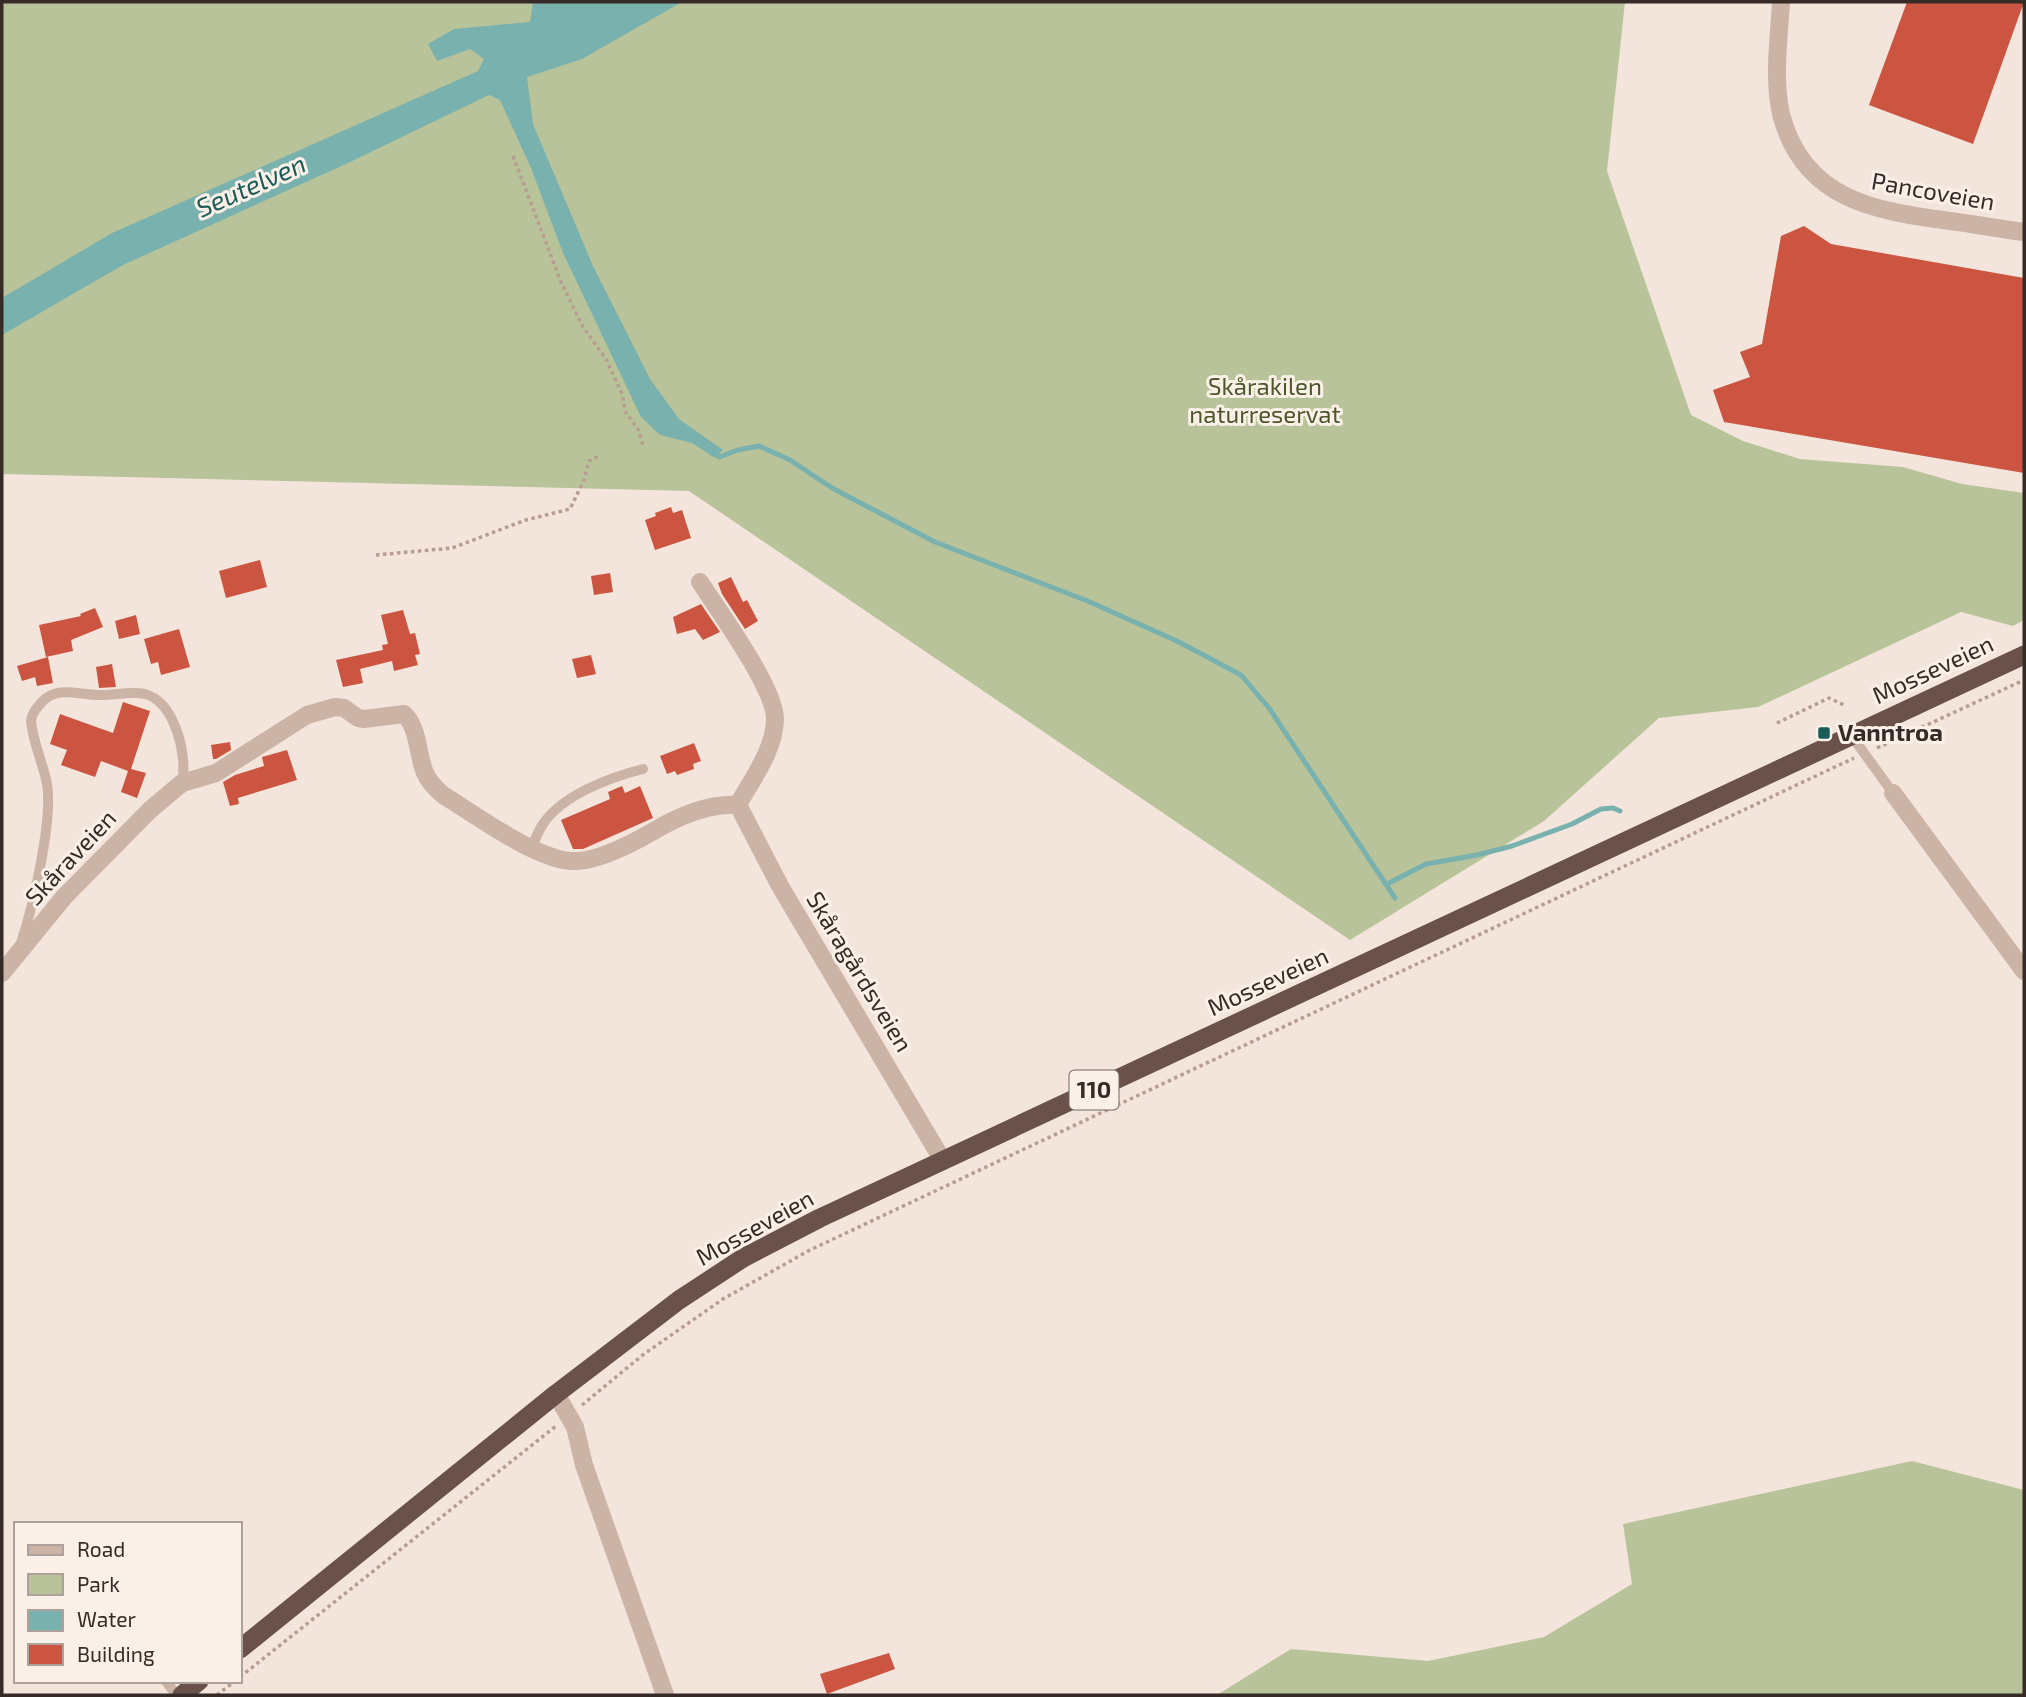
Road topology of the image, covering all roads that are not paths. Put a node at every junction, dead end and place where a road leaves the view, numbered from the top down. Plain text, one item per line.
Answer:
1 (1781, 2) edge
2 (2024, 232) edge
3 (700, 582) dead end
4 (2024, 655) edge
5 (1852, 735) junction
6 (643, 769) dead end
7 (182, 783) junction
8 (1893, 793) joint
9 (738, 805) junction
10 (531, 849) junction
11 (17, 953) junction
12 (2024, 971) edge
13 (2, 973) edge
14 (943, 1161) junction
15 (556, 1394) junction
16 (242, 1646) edge
17 (196, 1683) edge
18 (179, 1695) edge
19 (665, 1695) edge

1 - 2 street, Pancoveien
3 - 9 street
4 - 5 highway, Mosseveien / 110
5 - 8 lane
5 - 14 highway, Mosseveien / 110
6 - 10 lane
7 - 10 street
7 - 11 street, Skåraveien
7 - 11 lane
8 - 12 street
9 - 10 street
9 - 14 street, Skåragårdsveien
11 - 13 street, Skåraveien
14 - 15 highway, Mosseveien / 110
15 - 16 highway, Mosseveien / 110
15 - 19 street
17 - 18 highway

